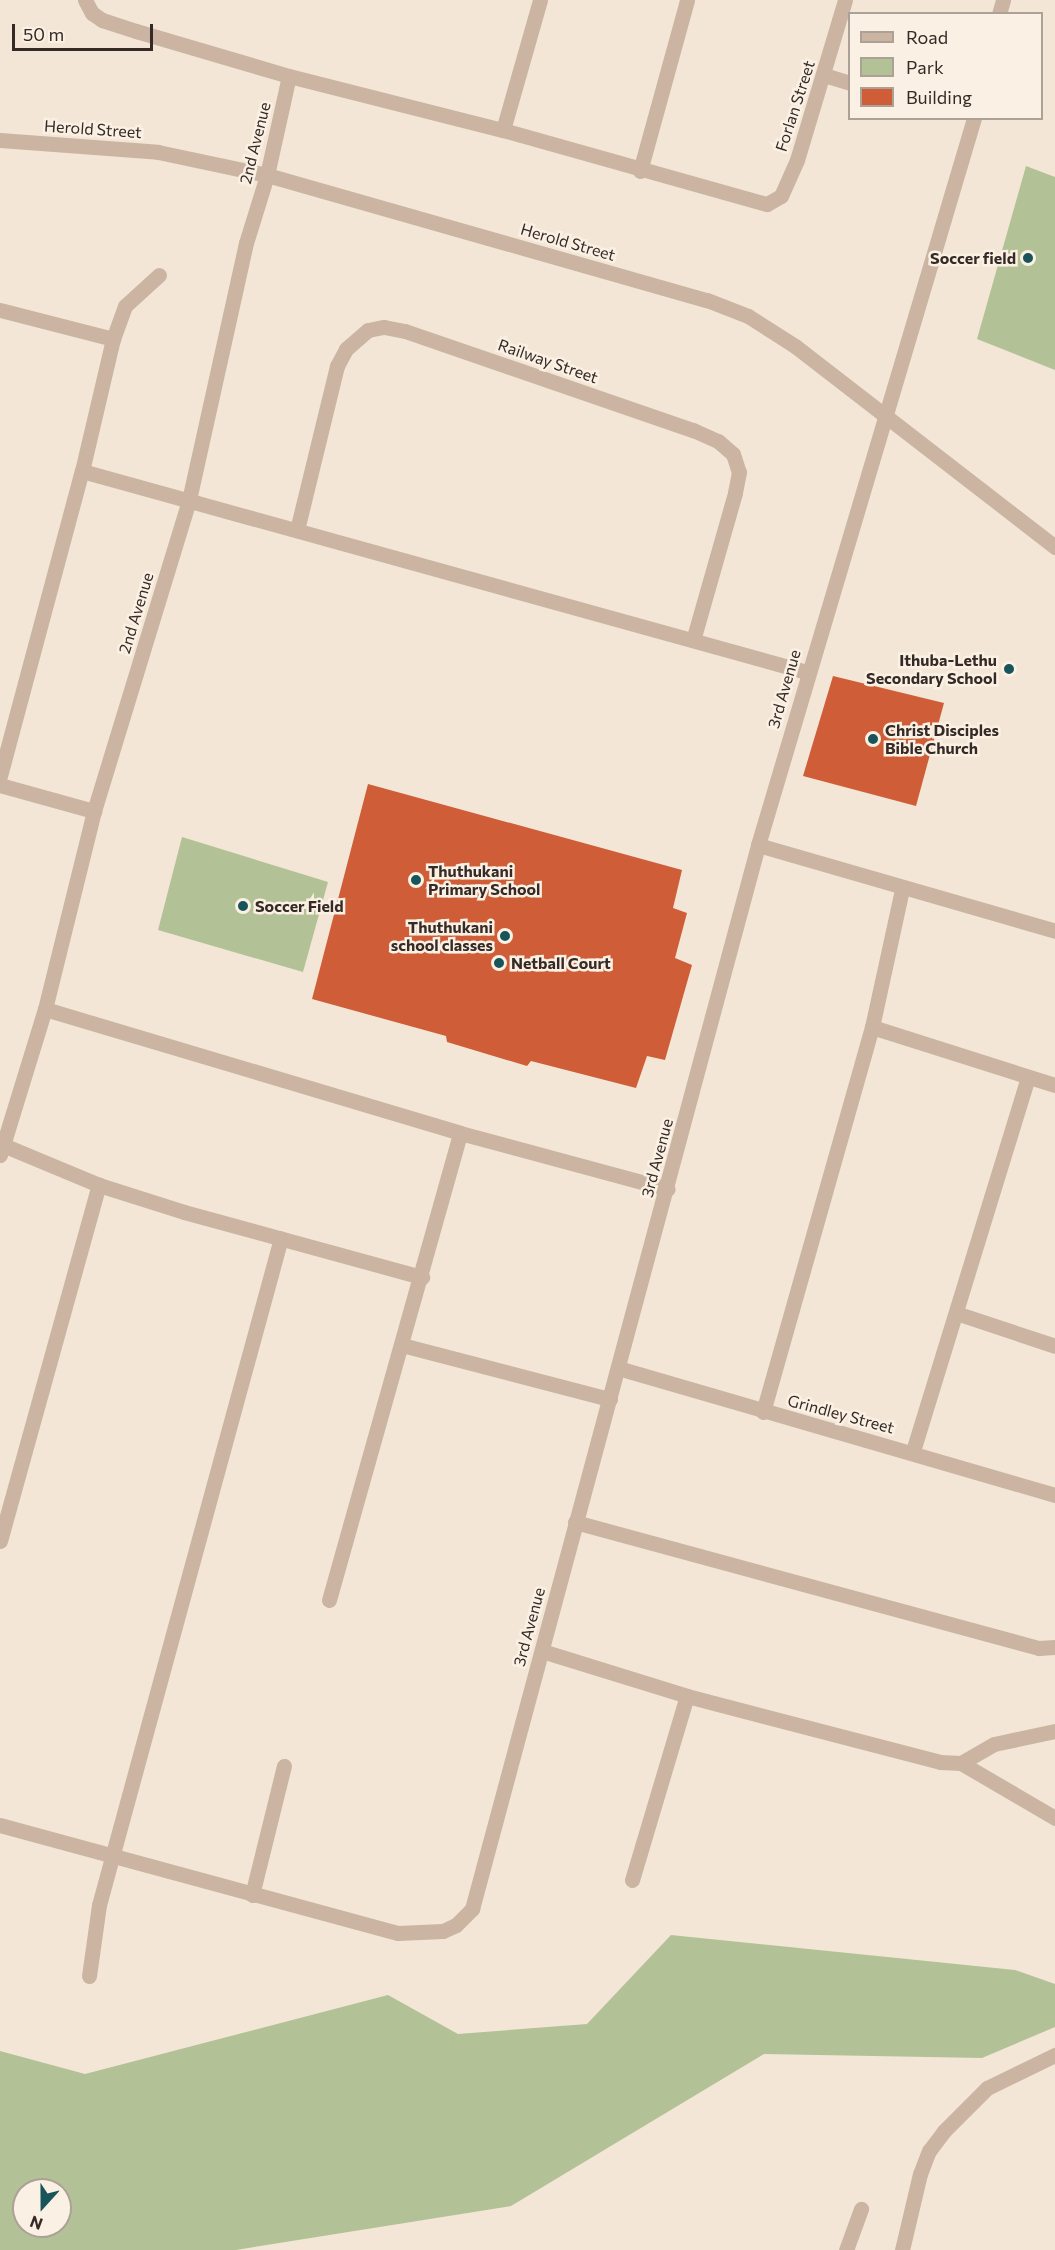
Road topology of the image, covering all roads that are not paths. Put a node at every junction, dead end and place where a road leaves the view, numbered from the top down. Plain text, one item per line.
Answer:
1 (86, 0) edge
2 (540, 0) edge
3 (687, 0) edge
4 (845, 0) edge
5 (824, 75) junction
6 (289, 76) junction
7 (848, 83) edge
8 (974, 120) edge
9 (503, 130) junction
10 (0, 140) edge
11 (640, 171) junction
12 (267, 175) junction
13 (159, 275) dead end
14 (0, 310) edge
15 (113, 339) junction
16 (885, 419) junction
17 (82, 471) junction
18 (189, 500) junction
19 (297, 530) junction
20 (1055, 547) edge
21 (693, 640) junction
22 (807, 672) junction
23 (0, 776) edge
24 (0, 785) edge
25 (94, 811) junction
26 (758, 845) junction
27 (902, 889) junction
28 (1055, 931) edge
29 (45, 1009) junction
30 (872, 1027) junction
31 (1028, 1077) junction
32 (1055, 1085) edge
33 (460, 1133) junction
34 (2, 1150) edge
35 (99, 1185) junction
36 (668, 1188) junction
37 (281, 1238) junction
38 (422, 1277) junction
39 (956, 1313) junction
40 (402, 1345) junction
41 (1055, 1346) edge
42 (618, 1368) junction
43 (610, 1399) junction
44 (763, 1412) junction
45 (913, 1451) junction
46 (1055, 1495) edge
47 (575, 1522) junction
48 (0, 1542) edge
49 (329, 1600) dead end
50 (1055, 1647) edge
51 (542, 1651) junction
52 (687, 1696) junction
53 (1055, 1731) edge
54 (961, 1763) junction
55 (284, 1766) dead end
56 (1055, 1818) edge
57 (0, 1825) edge
58 (115, 1857) junction
59 (632, 1880) dead end
60 (252, 1895) junction
61 (89, 1976) dead end
62 (1055, 2055) edge
63 (861, 2209) dead end
64 (846, 2250) edge
65 (902, 2250) edge

1 - 6 street
2 - 9 street
3 - 11 street
4 - 5 street, Forlan Street
5 - 7 street
5 - 11 street, Forlan Street
6 - 9 street
6 - 12 street, 2nd Avenue
8 - 16 street, 3rd Avenue
9 - 11 street
10 - 12 street, Herold Street
12 - 16 street, Herold Street
12 - 18 street, 2nd Avenue
13 - 15 street
14 - 15 street
15 - 17 street
16 - 20 street, Herold Street
16 - 22 street, 3rd Avenue
17 - 18 street
17 - 23 street
18 - 19 street
18 - 25 street, 2nd Avenue
19 - 21 street
19 - 21 street, Railway Street
21 - 22 street
22 - 26 street, 3rd Avenue
24 - 25 street
25 - 29 street, 2nd Avenue
26 - 27 street
26 - 36 street, 3rd Avenue
27 - 28 street
27 - 30 street
29 - 33 street
29 - 34 street, 2nd Avenue
30 - 31 street
30 - 44 street
31 - 32 street
31 - 39 street
33 - 36 street
33 - 38 street
34 - 35 street
35 - 37 street
35 - 48 street
36 - 42 street, 3rd Avenue
37 - 38 street
37 - 58 street
38 - 40 street
39 - 41 street
39 - 45 street
40 - 43 street
40 - 49 street
42 - 43 street, 3rd Avenue
42 - 44 street, Grindley Street
43 - 47 street, 3rd Avenue
44 - 45 street, Grindley Street
45 - 46 street, Grindley Street
47 - 50 street
47 - 51 street, 3rd Avenue
51 - 52 street
51 - 60 street, 3rd Avenue
52 - 54 street
52 - 59 street
53 - 54 street
54 - 56 street
55 - 60 street
57 - 58 street
58 - 60 street
58 - 61 street
62 - 65 street
63 - 64 street

